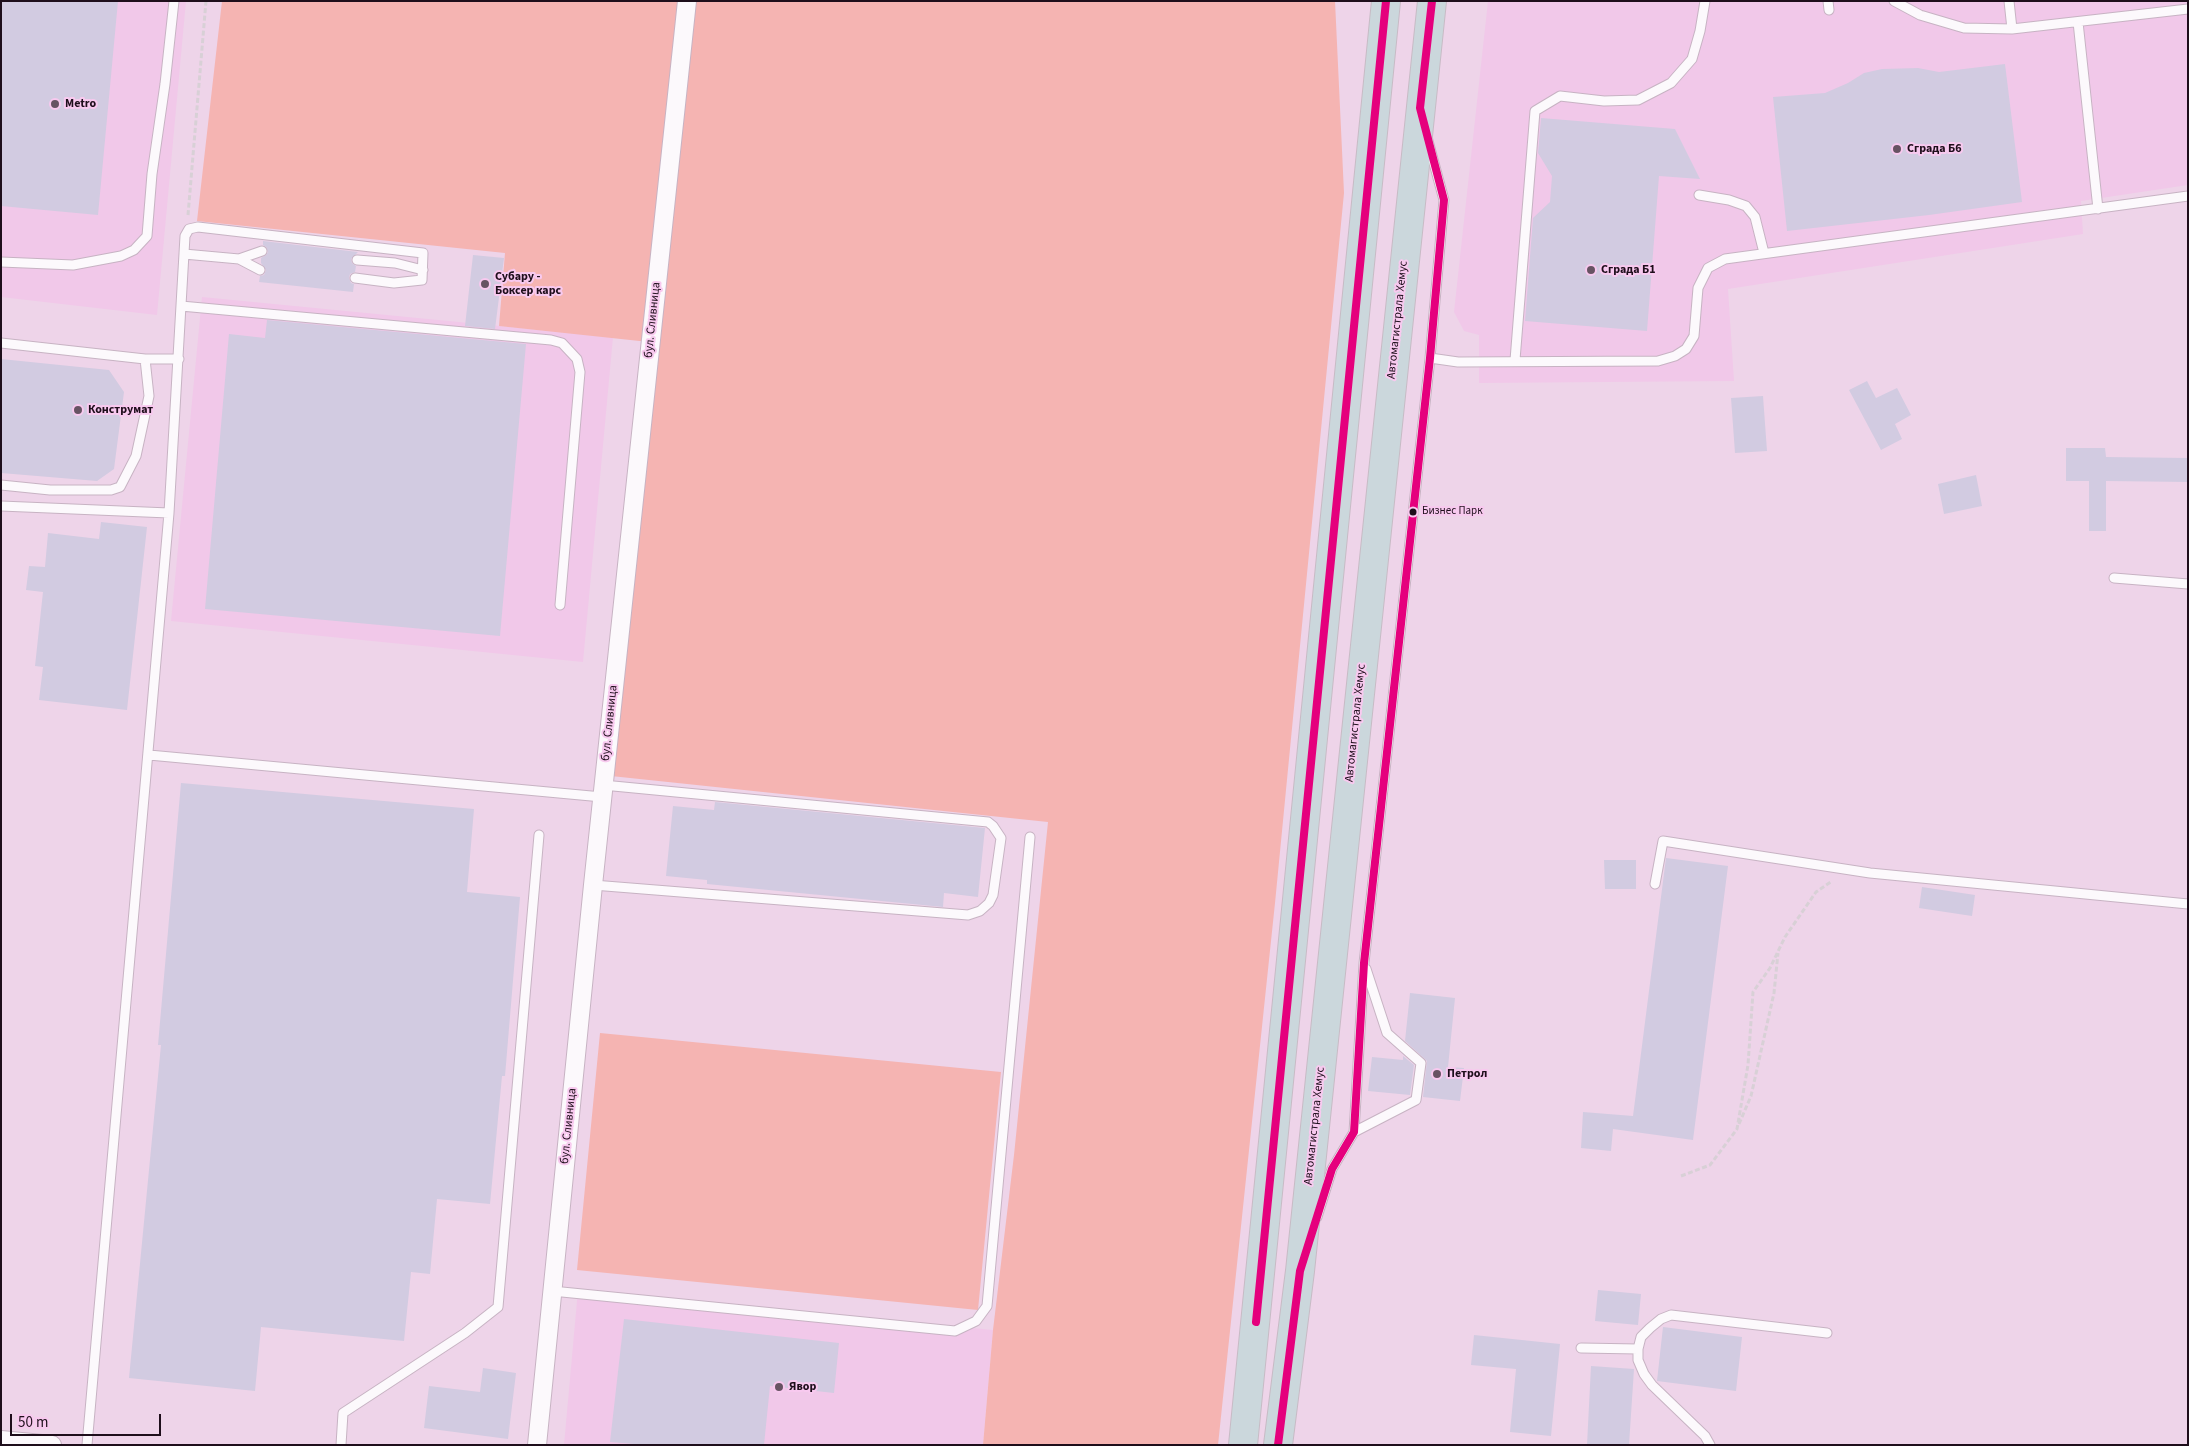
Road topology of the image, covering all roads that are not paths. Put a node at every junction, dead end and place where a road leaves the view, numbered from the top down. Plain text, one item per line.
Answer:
1 (174, 1) edge
2 (687, 1) edge
3 (1386, 1) edge
4 (1705, 1) edge
5 (1894, 1) edge
6 (2009, 1) edge
7 (1432, 3) edge
8 (2188, 9) edge
9 (2078, 22) junction
10 (2012, 29) junction
11 (1420, 108) junction
12 (1699, 195) dead end
13 (2188, 196) edge
14 (2098, 209) junction
15 (262, 251) dead end
16 (1764, 253) junction
17 (184, 254) junction
18 (239, 259) junction
19 (356, 260) dead end
20 (1, 262) edge
21 (260, 270) dead end
22 (423, 270) junction
23 (355, 278) dead end
24 (182, 306) junction
25 (1, 343) edge
26 (1430, 358) junction
27 (145, 359) junction
28 (179, 359) junction
29 (1514, 360) junction
30 (1, 485) edge
31 (1, 506) edge
32 (170, 513) junction
33 (2114, 578) dead end
34 (2188, 584) edge
35 (560, 605) dead end
36 (149, 755) junction
37 (603, 791) junction
38 (539, 835) dead end
39 (1030, 837) dead end
40 (1655, 884) dead end
41 (592, 885) junction
42 (2188, 904) edge
43 (1364, 963) junction
44 (1354, 1132) junction
45 (1300, 1272) junction
46 (552, 1291) junction
47 (1827, 1334) dead end
48 (1582, 1348) dead end
49 (1638, 1349) junction
50 (1, 1440) edge
51 (33, 1444) edge
52 (52, 1445) edge
53 (87, 1445) edge
54 (341, 1445) edge
55 (537, 1445) edge
56 (1243, 1445) edge
57 (1278, 1445) edge
58 (1710, 1445) edge

1 - 20 lane
2 - 37 street, бул. Сливница
3 - 56 highway
4 - 29 lane
5 - 10 lane
6 - 10 lane
7 - 11 highway, Автомагистрала Хемус
8 - 9 lane
9 - 10 lane
9 - 14 lane
11 - 26 lane
11 - 45 highway, Автомагистрала Хемус
12 - 16 lane
13 - 14 lane
14 - 16 lane
15 - 18 lane
16 - 29 lane
17 - 18 lane
17 - 22 lane
17 - 24 lane
18 - 21 lane
19 - 22 lane
22 - 23 lane
24 - 28 lane
24 - 35 lane
25 - 27 lane
26 - 29 lane
26 - 43 lane
27 - 28 lane
27 - 30 lane
28 - 32 lane
31 - 32 lane
32 - 36 lane
33 - 34 lane
36 - 37 lane
36 - 53 lane
37 - 41 street, бул. Сливница
37 - 41 lane
38 - 54 lane
39 - 46 lane
40 - 42 lane
41 - 46 street, бул. Сливница
43 - 44 lane
43 - 44 lane
44 - 45 lane
45 - 57 highway, Автомагистрала Хемус
46 - 55 street, бул. Сливница
47 - 49 lane
48 - 49 lane
49 - 58 lane
50 - 51 street
51 - 52 street

